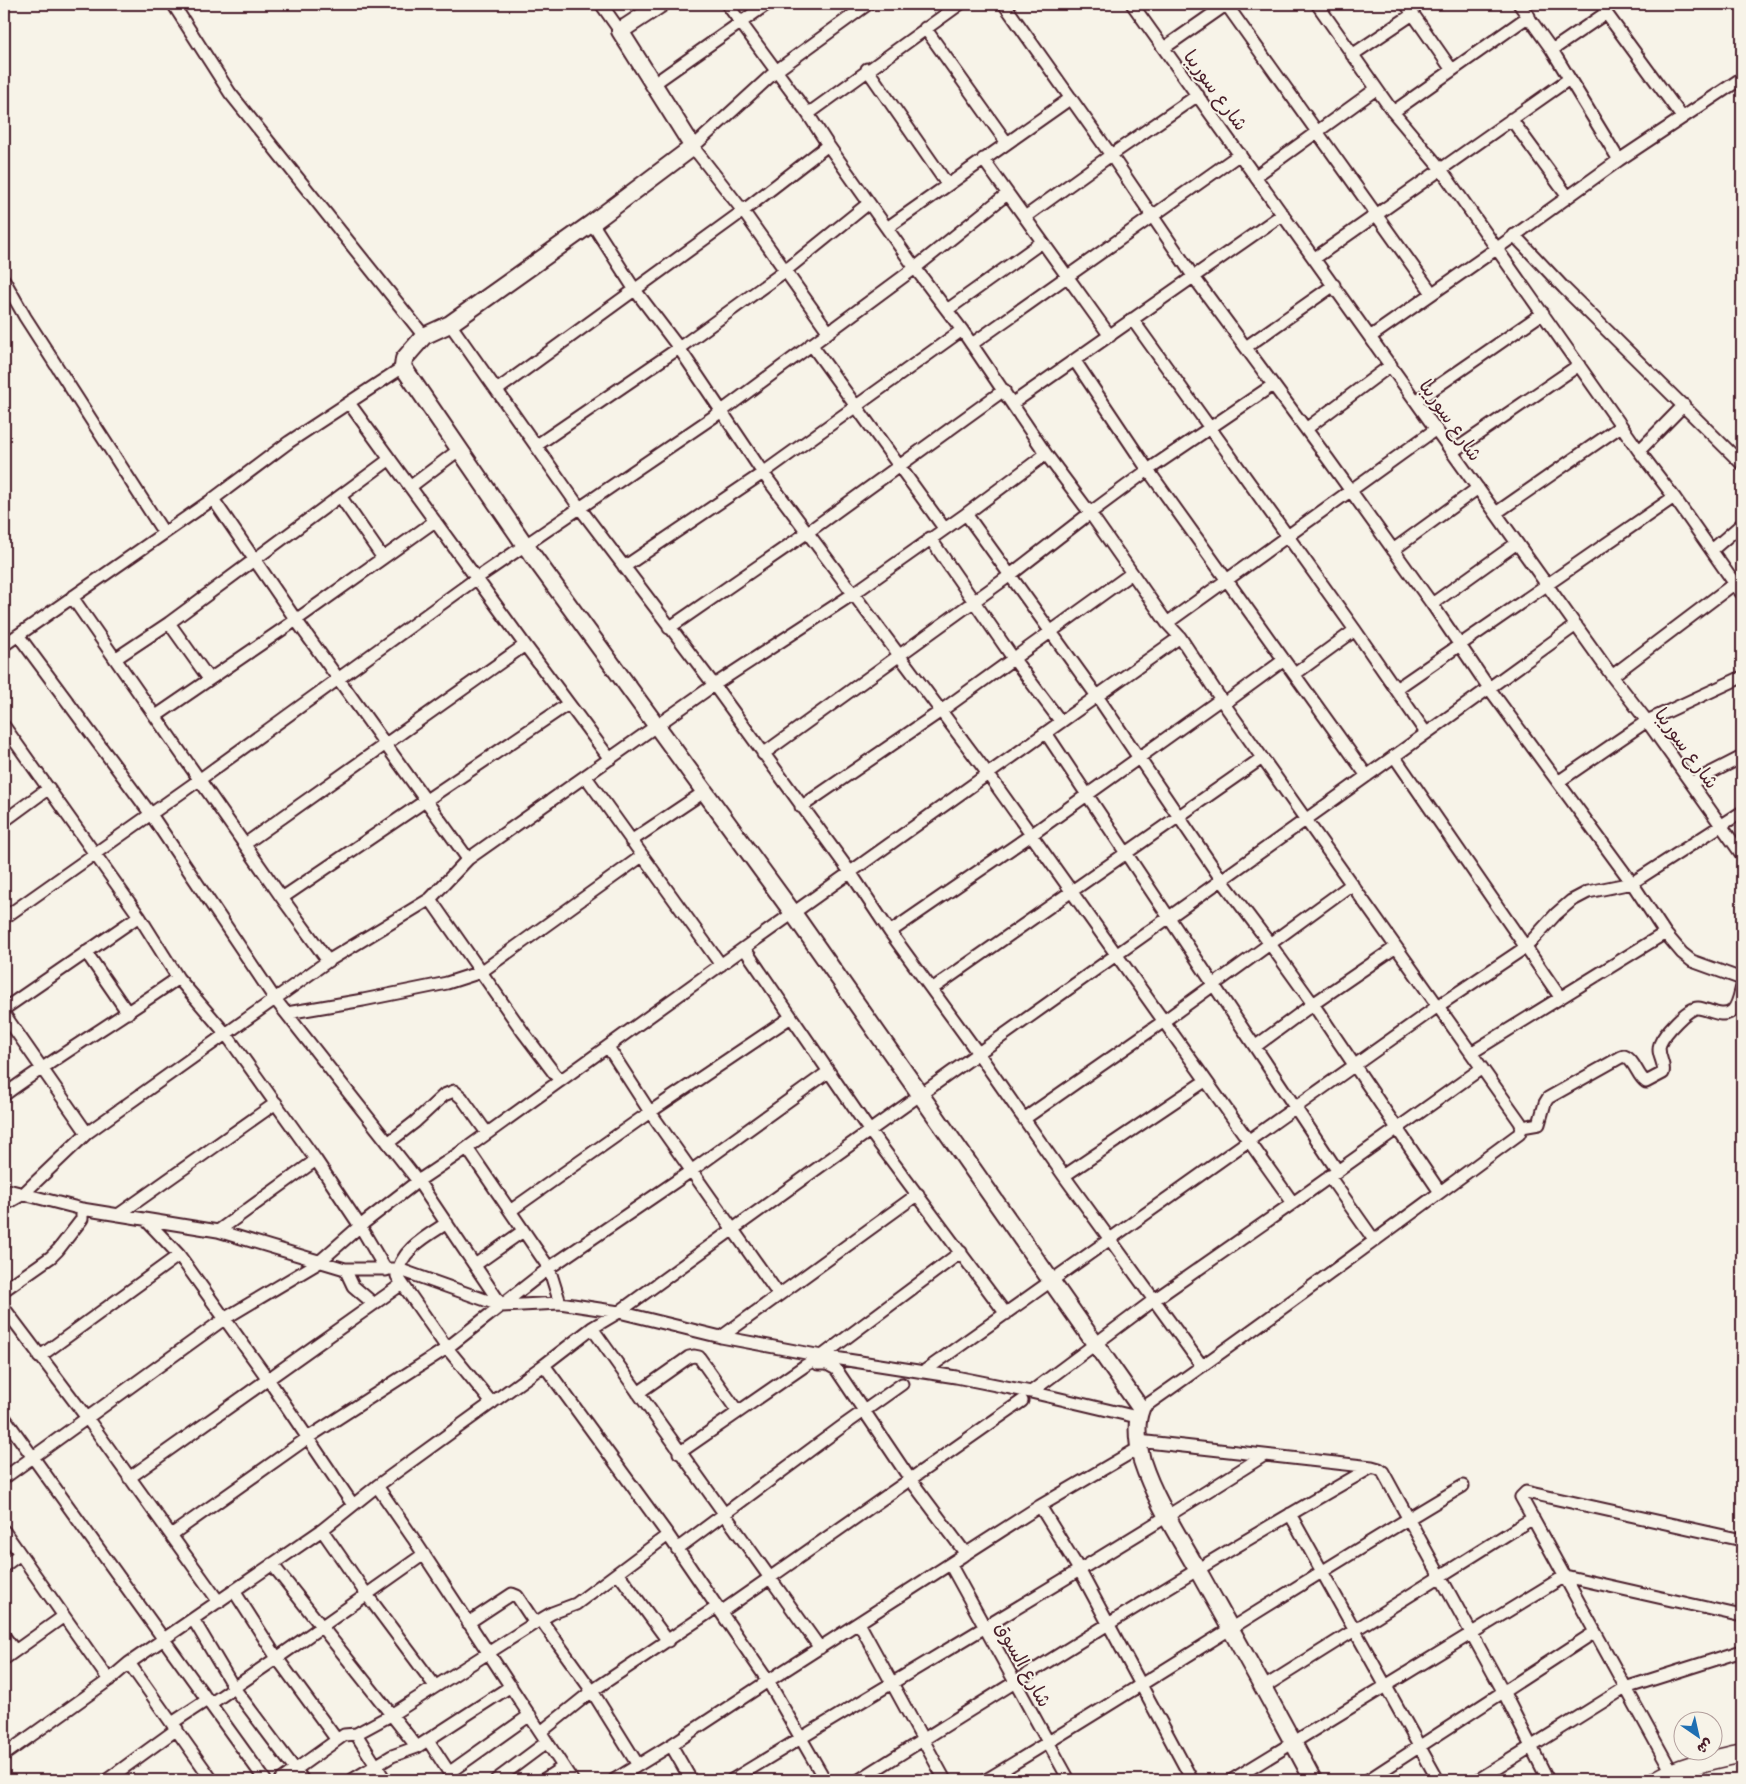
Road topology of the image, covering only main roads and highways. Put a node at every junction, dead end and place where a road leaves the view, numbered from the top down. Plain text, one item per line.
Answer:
1 (1742, 1753) edge
2 (1668, 1777) edge

1 - 2 main road

